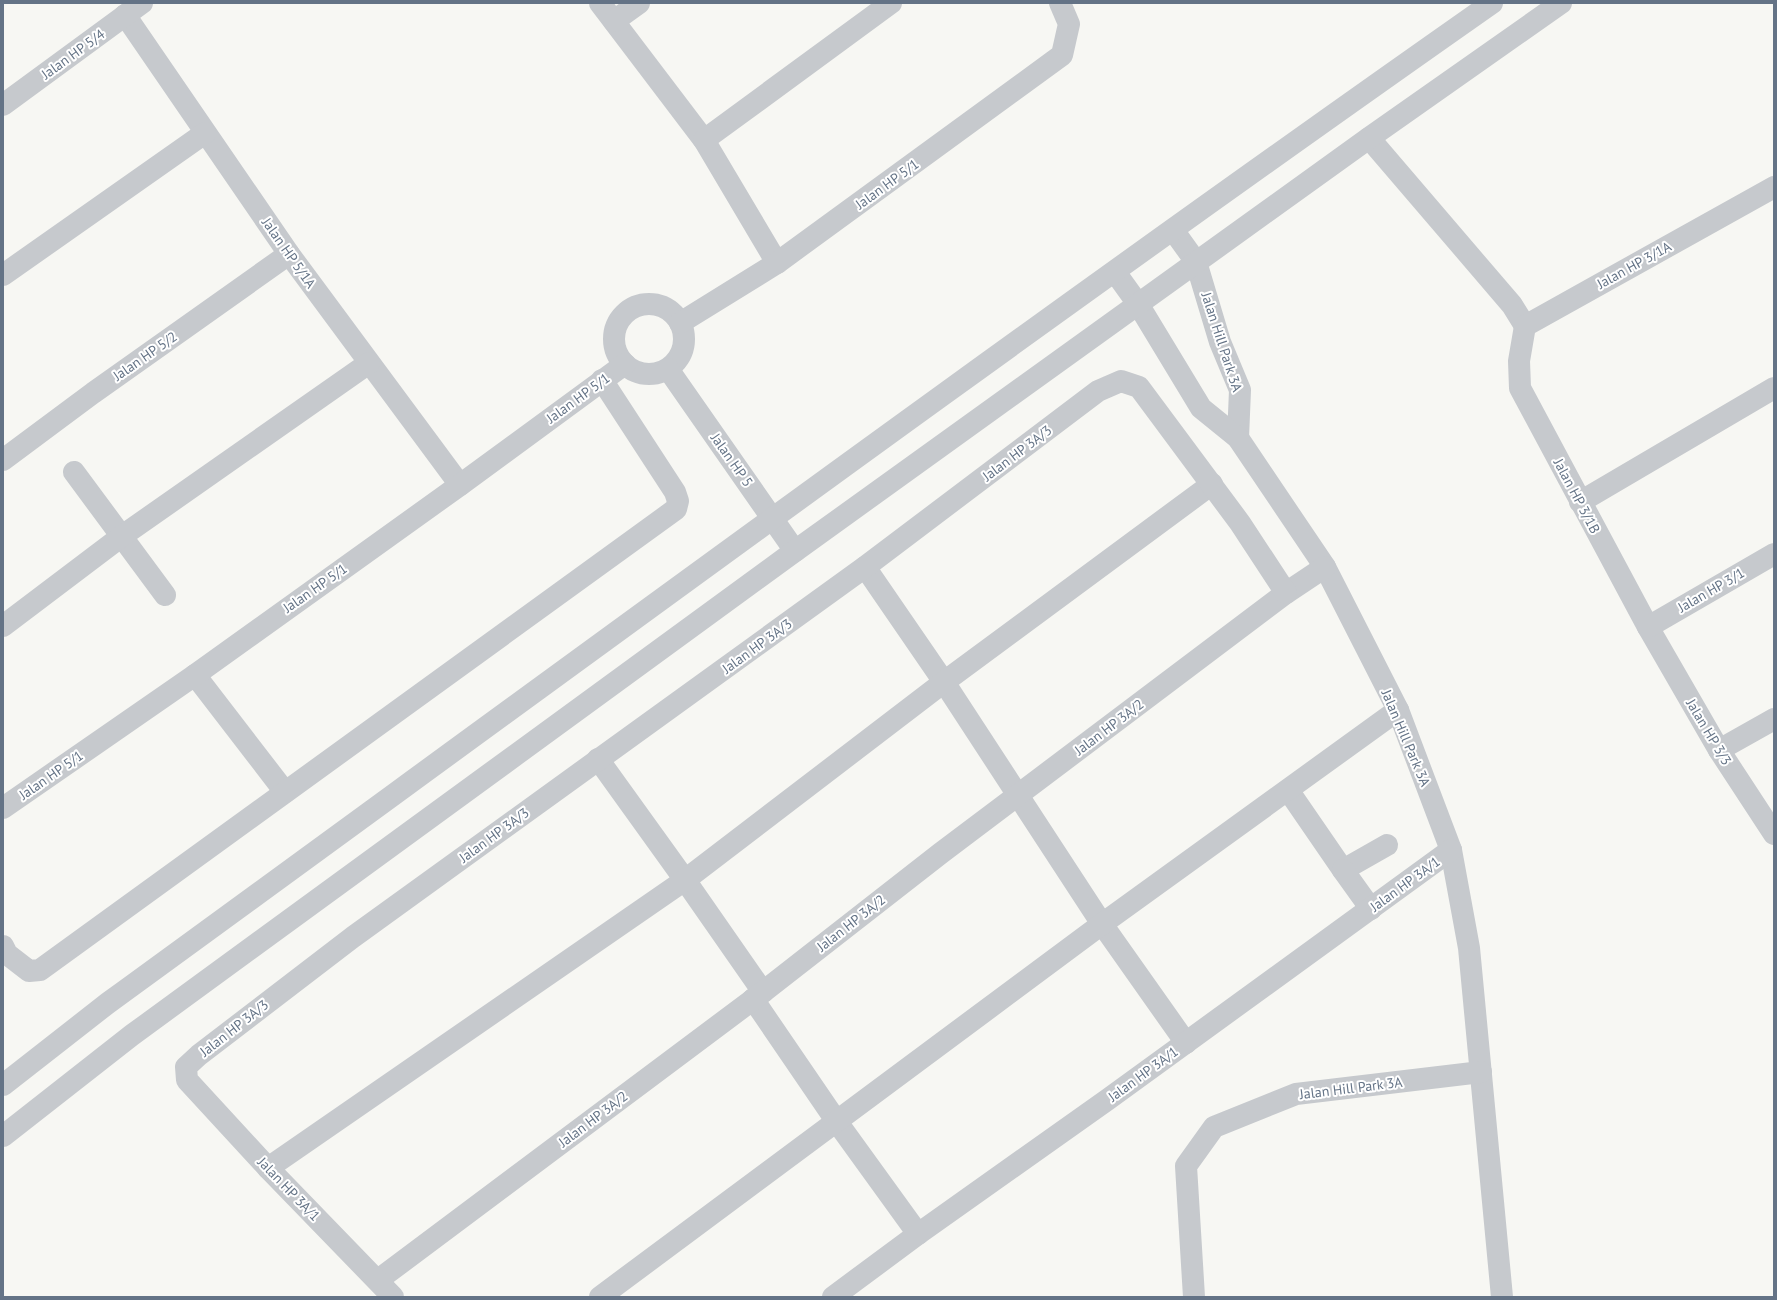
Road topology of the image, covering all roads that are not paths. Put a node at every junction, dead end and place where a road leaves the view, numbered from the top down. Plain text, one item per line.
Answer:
1 (142, 3) edge
2 (600, 3) edge
3 (639, 3) edge
4 (891, 3) edge
5 (1060, 3) edge
6 (1492, 3) edge
7 (1561, 3) edge
8 (125, 16) junction
9 (614, 21) junction
10 (3, 105) edge
11 (205, 133) junction
12 (1369, 138) junction
13 (704, 140) junction
14 (1774, 187) edge
15 (1173, 230) junction
16 (289, 254) junction
17 (1196, 262) junction
18 (777, 263) junction
19 (1115, 272) junction
20 (3, 275) edge
21 (1138, 304) junction
22 (680, 323) junction
23 (1526, 326) junction
24 (369, 363) junction
25 (625, 364) junction
26 (668, 369) junction
27 (602, 380) junction
28 (1774, 388) edge
29 (1238, 438) junction
30 (3, 460) edge
31 (74, 472) dead end
32 (1212, 484) junction
33 (460, 485) junction
34 (1580, 502) junction
35 (773, 519) junction
36 (122, 536) junction
37 (795, 551) junction
38 (1774, 554) edge
39 (865, 567) junction
40 (1325, 567) junction
41 (1286, 593) junction
42 (165, 595) dead end
43 (3, 626) edge
44 (1648, 627) junction
45 (195, 675) junction
46 (944, 682) junction
47 (1398, 710) junction
48 (1774, 719) edge
49 (1719, 750) junction
50 (598, 759) junction
51 (1288, 790) junction
52 (285, 792) junction
53 (1019, 795) junction
54 (3, 808) edge
55 (1774, 834) edge
56 (1387, 846) dead end
57 (1451, 850) junction
58 (1343, 870) junction
59 (685, 880) junction
60 (1371, 910) junction
61 (1102, 924) junction
62 (5, 950) edge
63 (758, 996) junction
64 (1186, 1043) junction
65 (1481, 1072) junction
66 (187, 1080) joint
67 (3, 1085) edge
68 (837, 1122) junction
69 (3, 1136) edge
70 (268, 1168) junction
71 (918, 1234) junction
72 (378, 1280) junction
73 (393, 1297) edge
74 (600, 1297) edge
75 (833, 1297) edge
76 (1194, 1297) edge
77 (1502, 1297) edge

1 - 8 street, Jalan HP 5/4
2 - 9 street
3 - 9 street
4 - 13 street
5 - 18 street, Jalan HP 5/1
6 - 15 street
7 - 12 street
8 - 10 street, Jalan HP 5/4
8 - 11 street, Jalan HP 5/1A
9 - 13 street
11 - 16 street, Jalan HP 5/1A
11 - 20 street
12 - 17 street
12 - 23 street
13 - 18 street
14 - 23 street, Jalan HP 3/1A
15 - 17 street, Jalan Hill Park 3A
15 - 19 street
16 - 24 street, Jalan HP 5/1A
16 - 30 street, Jalan HP 5/2
17 - 21 street
17 - 29 street, Jalan Hill Park 3A
18 - 22 street, Jalan HP 5/1
19 - 21 street, Jalan Hill Park 3A
19 - 35 street
21 - 29 street, Jalan Hill Park 3A
21 - 37 street
22 - 25 street
22 - 26 street
23 - 34 street, Jalan HP 3/1B
24 - 33 street, Jalan HP 5/1A
24 - 36 street
25 - 26 street
25 - 27 street, Jalan HP 5/1
26 - 35 street, Jalan HP 5
27 - 33 street, Jalan HP 5/1
27 - 52 street
28 - 34 street
29 - 40 street, Jalan Hill Park 3A
31 - 36 street
32 - 39 street, Jalan HP 3A/3
32 - 41 street, Jalan HP 3A/3
32 - 46 street
33 - 45 street, Jalan HP 5/1
34 - 44 street, Jalan HP 3/1B
35 - 37 street, Jalan HP 5
35 - 67 street
36 - 42 street
36 - 43 street
37 - 69 street
38 - 44 street, Jalan HP 3/1
39 - 46 street
39 - 50 street, Jalan HP 3A/3
40 - 41 street, Jalan HP 3A/2
40 - 47 street, Jalan Hill Park 3A
41 - 53 street, Jalan HP 3A/2
44 - 49 street, Jalan HP 3/3
45 - 52 street
45 - 54 street, Jalan HP 5/1
46 - 53 street
46 - 59 street
47 - 51 street
47 - 57 street, Jalan Hill Park 3A
48 - 49 street
49 - 55 street, Jalan HP 3/3
50 - 59 street
50 - 66 street, Jalan HP 3A/3
51 - 58 street
51 - 61 street
52 - 62 street
53 - 61 street
53 - 63 street, Jalan HP 3A/2
56 - 58 street
57 - 60 street, Jalan HP 3A/1
57 - 65 street, Jalan Hill Park 3A
58 - 60 street
59 - 63 street
59 - 70 street
60 - 64 street, Jalan HP 3A/1
61 - 64 street
61 - 68 street
63 - 68 street
63 - 72 street, Jalan HP 3A/2
64 - 71 street, Jalan HP 3A/1
65 - 76 street, Jalan Hill Park 3A
65 - 77 street, Jalan Hill Park 3A
66 - 70 street, Jalan HP 3A/1
68 - 71 street
68 - 74 street
70 - 72 street, Jalan HP 3A/1
71 - 75 street, Jalan HP 3A/1
72 - 73 street, Jalan HP 3A/1

